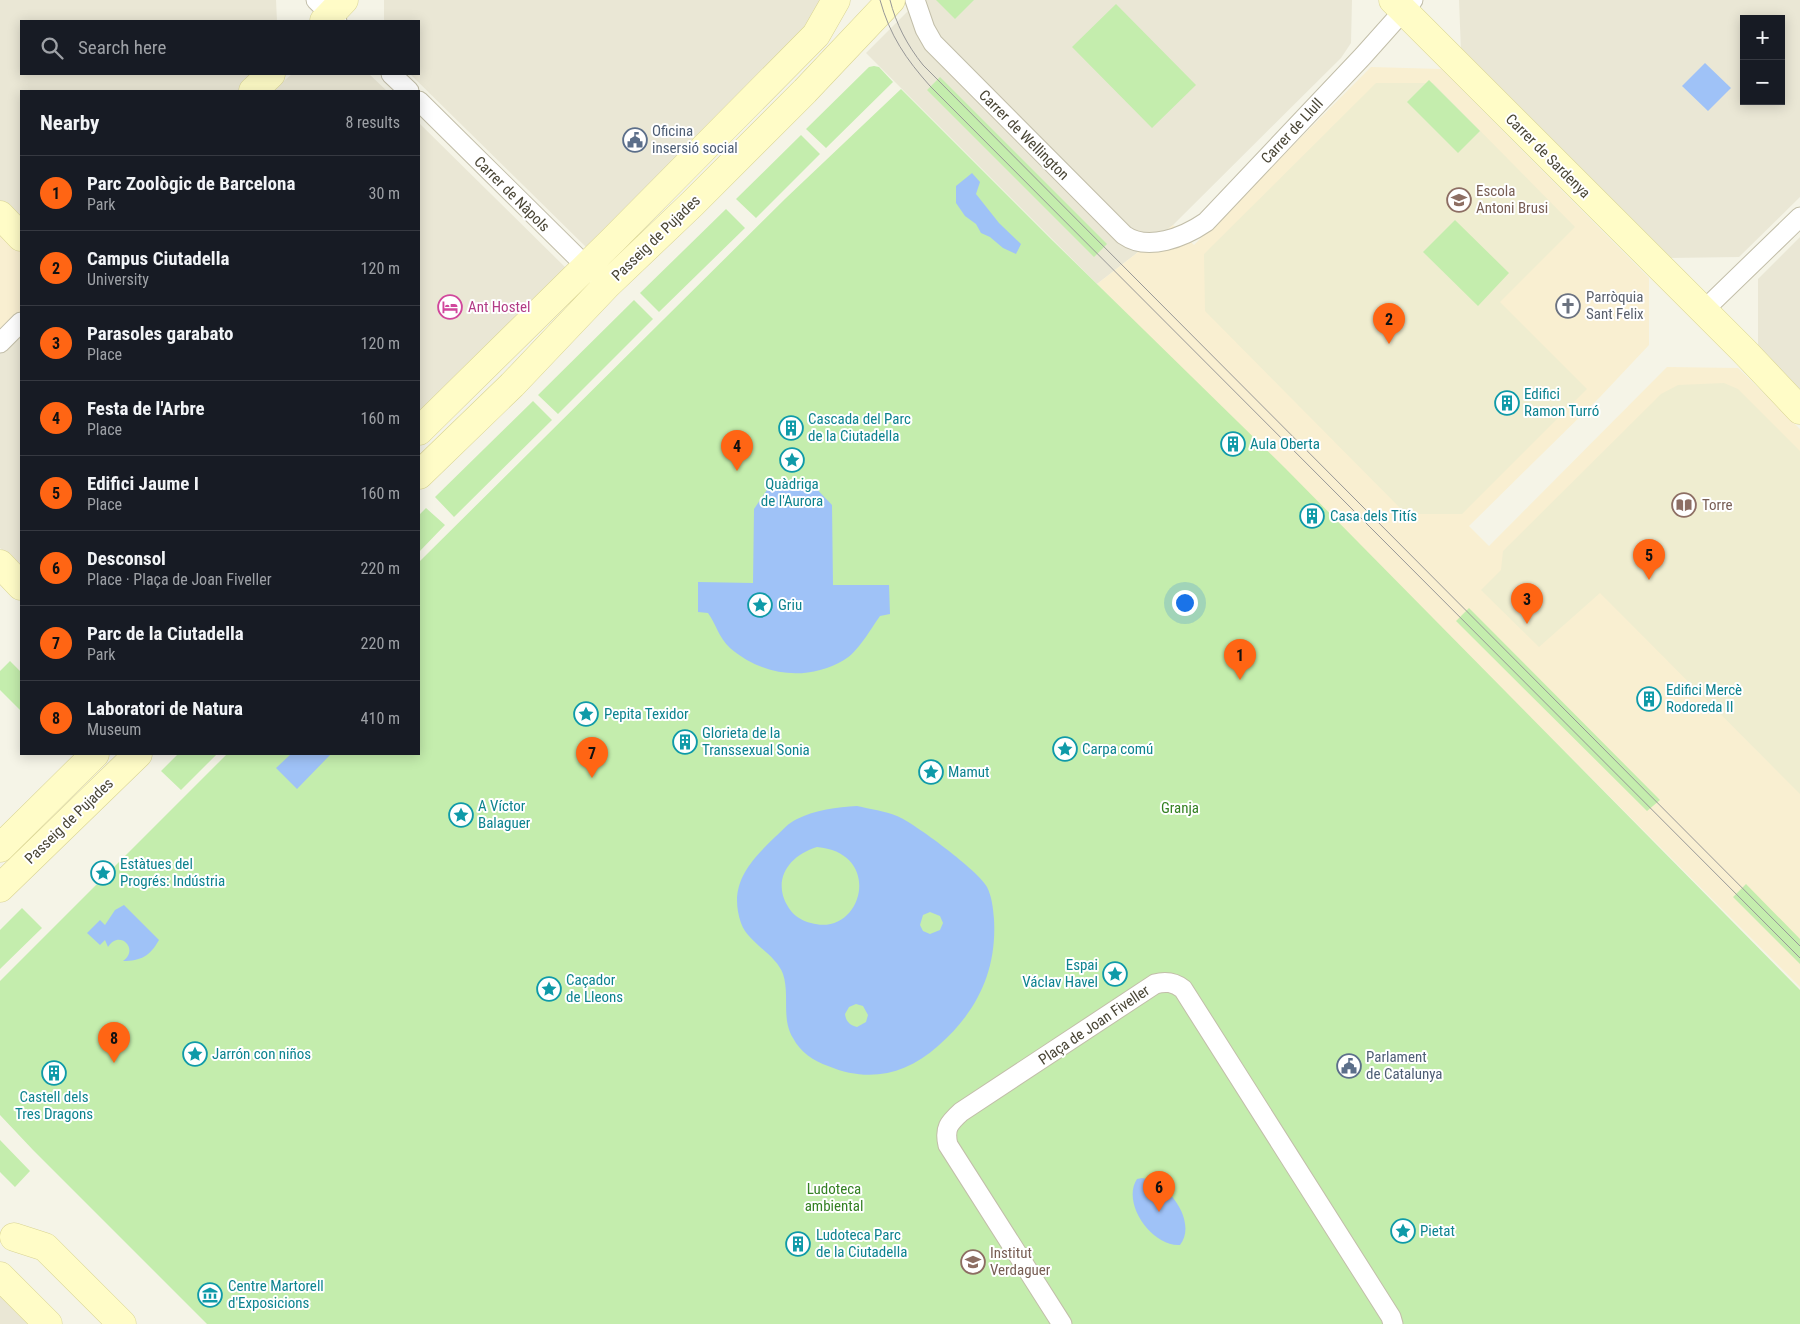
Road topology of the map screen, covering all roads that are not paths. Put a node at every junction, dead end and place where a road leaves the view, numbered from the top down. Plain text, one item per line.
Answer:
1 (836, 0) edge
2 (891, 0) edge
3 (915, 0) edge
4 (1403, 4) edge
5 (270, 75) edge
6 (392, 75) edge
7 (254, 90) edge
8 (408, 90) edge
9 (420, 102) edge
10 (0, 215) edge
11 (1800, 217) edge
12 (20, 236) edge
13 (1156, 241) joint
14 (586, 266) junction
15 (607, 286) junction
16 (1703, 311) junction
17 (20, 323) edge
18 (0, 343) edge
19 (1800, 410) edge
20 (420, 430) edge
21 (420, 474) edge
22 (0, 564) edge
23 (20, 585) edge
24 (94, 755) edge
25 (137, 755) edge
26 (0, 848) edge
27 (0, 888) edge
28 (5, 1237) edge
29 (0, 1276) edge
30 (48, 1324) edge
31 (97, 1324) edge
32 (122, 1324) edge
33 (1062, 1324) edge
34 (1393, 1324) edge

1 - 14 street, Passeig de Pujades
2 - 15 street, Passeig de Pujades
3 - 13 street, Carrer de Wellington
4 - 13 street, Carrer de Llull
4 - 16 street, Carrer de Sardenya
5 - 7 street
6 - 8 street
9 - 14 street, Carrer de Nàpols
10 - 12 street
11 - 16 street
14 - 15 street, Carrer de Nàpols
14 - 20 street, Passeig de Pujades
15 - 21 street, Passeig de Pujades
16 - 19 street, Carrer de Sardenya
17 - 18 street
22 - 23 street
24 - 26 street, Passeig de Pujades
25 - 27 street, Passeig de Pujades
28 - 31 street
28 - 32 street
29 - 30 street
33 - 34 street, Plaça de Joan Fiveller

